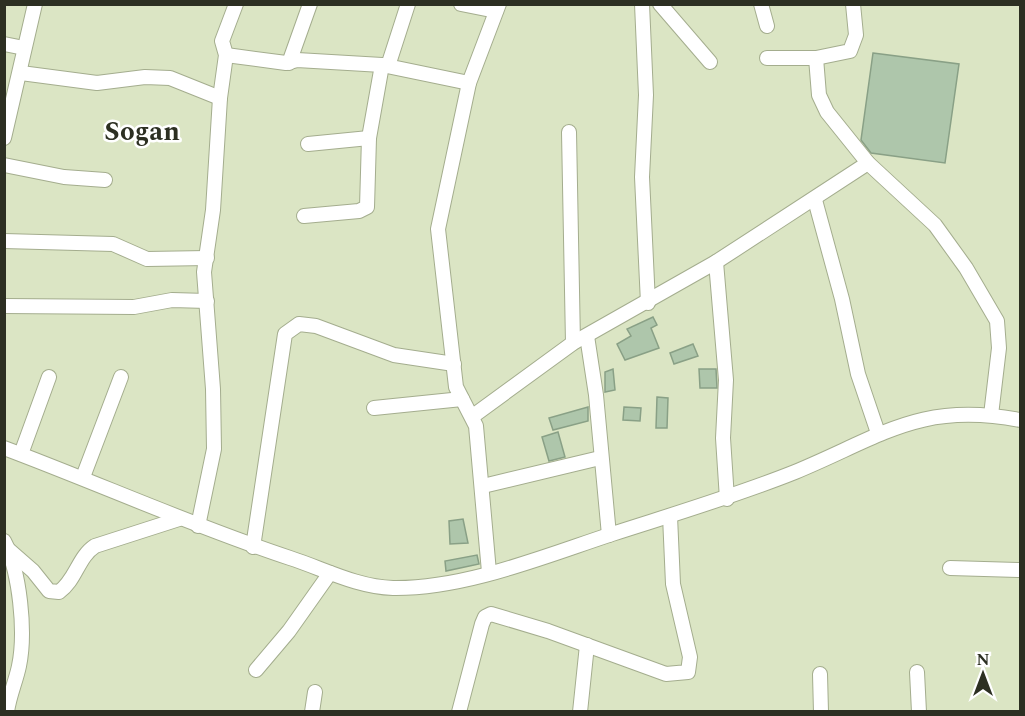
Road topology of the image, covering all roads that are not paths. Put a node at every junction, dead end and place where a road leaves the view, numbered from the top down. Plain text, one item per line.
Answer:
1 (35, 4) edge
2 (236, 4) edge
3 (310, 4) edge
4 (408, 4) edge
5 (461, 4) edge
6 (642, 4) edge
7 (660, 4) edge
8 (761, 4) edge
9 (853, 4) edge
10 (497, 8) edge
11 (767, 26) dead end
12 (4, 44) edge
13 (24, 48) junction
14 (226, 55) junction
15 (767, 58) dead end
16 (816, 58) junction
17 (710, 62) dead end
18 (289, 63) junction
19 (385, 66) junction
20 (21, 73) junction
21 (469, 83) junction
22 (220, 98) junction
23 (7, 116) edge
24 (569, 132) dead end
25 (4, 138) edge
26 (369, 138) junction
27 (308, 144) dead end
28 (868, 163) junction
29 (4, 165) edge
30 (105, 180) dead end
31 (814, 200) junction
32 (304, 216) dead end
33 (4, 241) edge
34 (207, 258) junction
35 (716, 262) junction
36 (207, 302) junction
37 (648, 303) junction
38 (4, 306) edge
39 (587, 336) junction
40 (573, 343) junction
41 (454, 364) junction
42 (49, 377) dead end
43 (121, 377) dead end
44 (462, 399) junction
45 (374, 408) dead end
46 (991, 415) junction
47 (473, 416) junction
48 (1020, 420) edge
49 (878, 433) junction
50 (4, 448) edge
51 (21, 454) junction
52 (600, 458) junction
53 (83, 477) junction
54 (483, 486) junction
55 (726, 499) junction
56 (670, 516) junction
57 (179, 519) junction
58 (198, 525) junction
59 (609, 535) junction
60 (7, 545) edge
61 (253, 547) junction
62 (950, 568) dead end
63 (1020, 570) edge
64 (489, 572) junction
65 (330, 573) junction
66 (587, 645) junction
67 (256, 670) dead end
68 (917, 672) dead end
69 (820, 674) dead end
70 (315, 692) dead end
71 (7, 711) edge
72 (312, 711) edge
73 (459, 711) edge
74 (580, 711) edge
75 (821, 711) edge
76 (919, 711) edge

1 - 13 street
2 - 14 street
3 - 18 street
4 - 19 street
5 - 10 street
6 - 37 street
7 - 17 street
8 - 11 street
9 - 16 street
10 - 21 street
12 - 13 street
13 - 20 street
14 - 18 street
14 - 22 street
15 - 16 street
16 - 28 street
18 - 19 street
19 - 21 street
19 - 26 street
20 - 22 street
20 - 23 street
21 - 41 street
22 - 34 street
23 - 25 street
24 - 40 street
26 - 27 street
26 - 32 street
28 - 31 street
28 - 46 street
29 - 30 street
31 - 35 street
31 - 49 street
33 - 34 street
34 - 36 street
35 - 37 street
35 - 55 street
36 - 38 street
36 - 58 street
37 - 39 street
39 - 40 street
39 - 52 street
40 - 47 street
41 - 44 street
41 - 61 street
42 - 51 street
43 - 53 street
44 - 45 street
44 - 47 street
46 - 48 street
46 - 49 street
47 - 54 street
49 - 55 street
50 - 51 street
51 - 53 street
52 - 54 street
52 - 59 street
53 - 57 street
54 - 64 street
55 - 56 street
56 - 59 street
56 - 66 street
57 - 58 street
57 - 60 street
58 - 61 street
59 - 64 street
60 - 71 street
61 - 65 street
62 - 63 street
64 - 65 street
65 - 67 street
66 - 73 street
66 - 74 street
68 - 76 street
69 - 75 street
70 - 72 street

